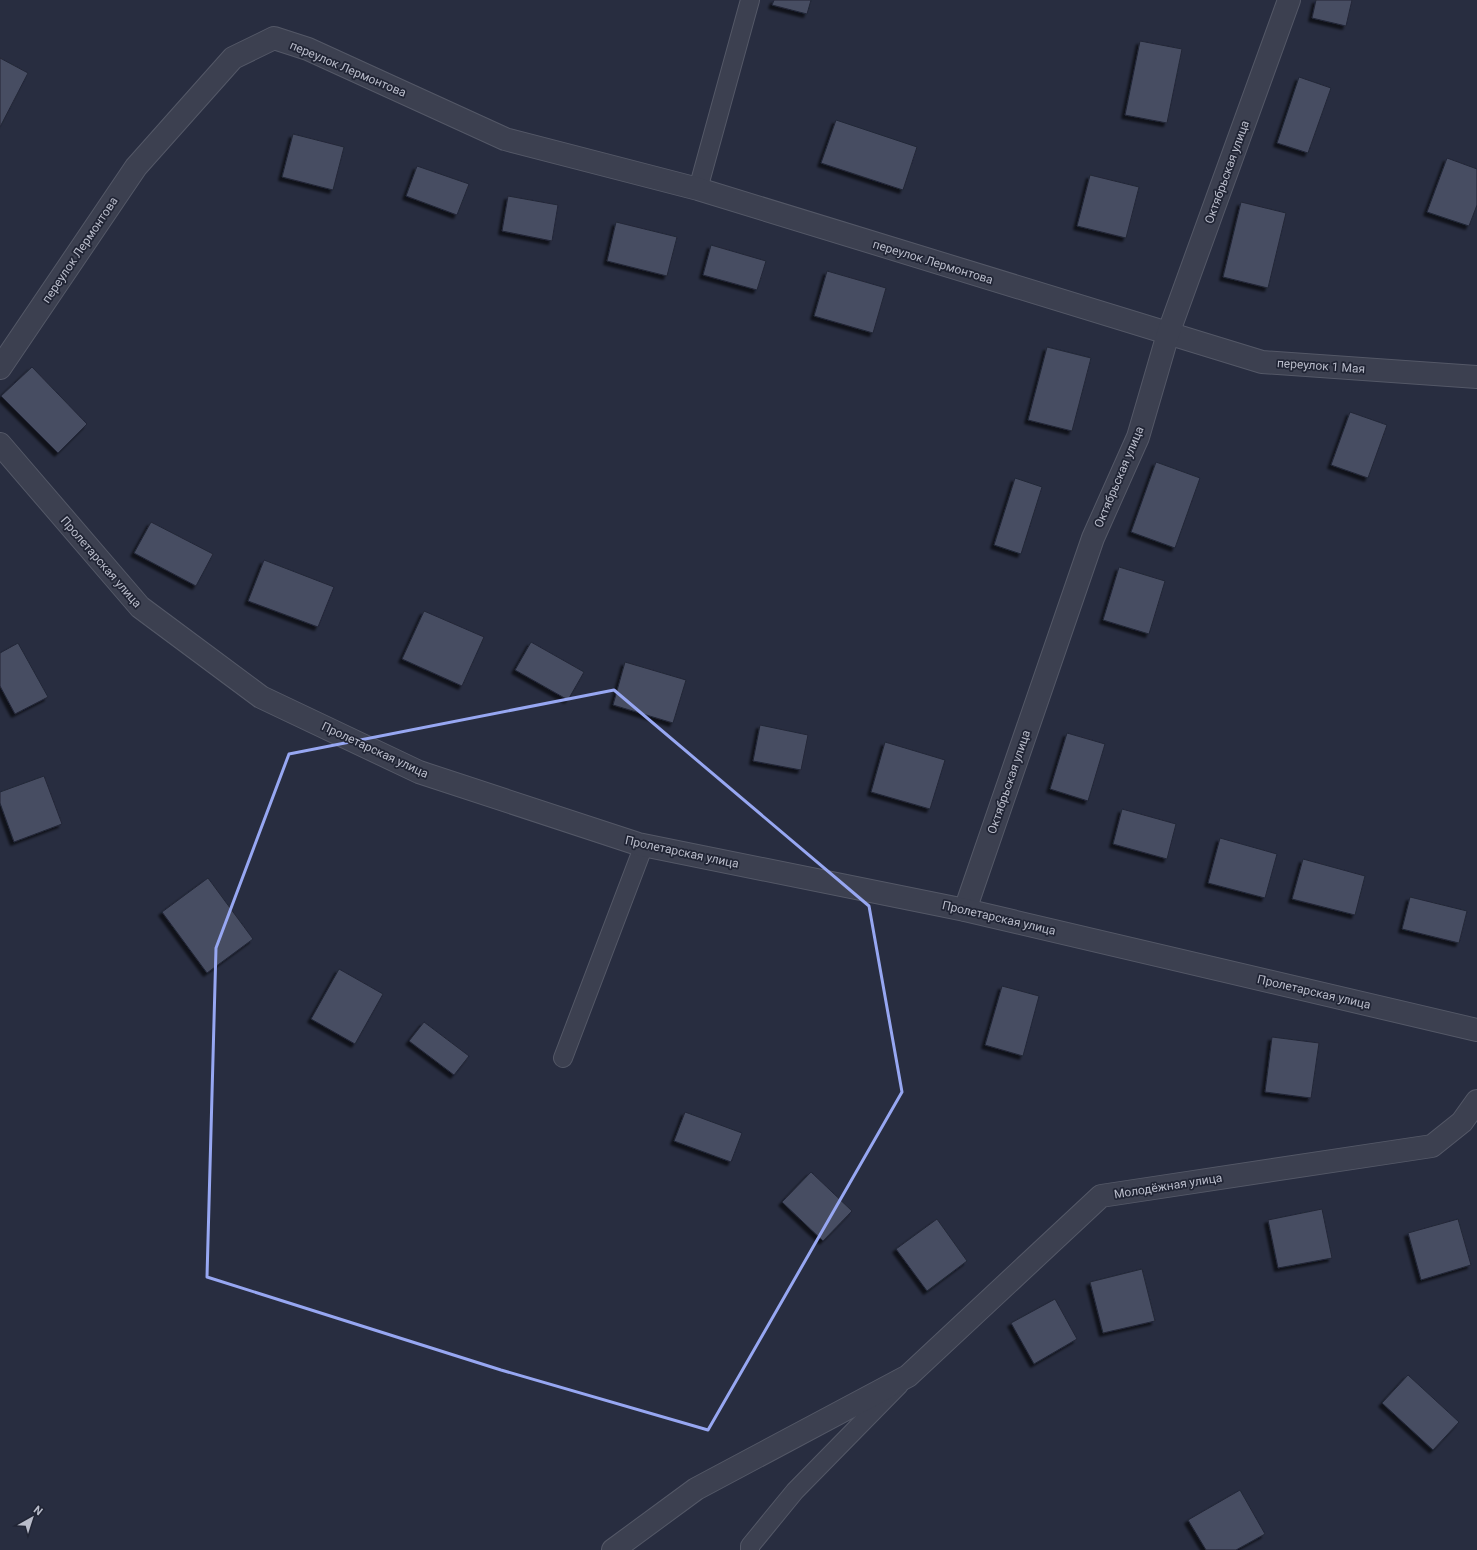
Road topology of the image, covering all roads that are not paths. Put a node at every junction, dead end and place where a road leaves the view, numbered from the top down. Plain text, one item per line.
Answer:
1 (750, 0) edge
2 (1290, 0) edge
3 (698, 189) junction
4 (1168, 334) junction
5 (0, 368) edge
6 (1477, 377) edge
7 (0, 444) edge
8 (644, 845) junction
9 (965, 910) junction
10 (1477, 1030) edge
11 (563, 1058) dead end
12 (1477, 1101) edge
13 (908, 1376) junction
14 (613, 1550) edge
15 (750, 1550) edge

1 - 3 lane
2 - 4 street, Октябрьская улица
3 - 4 street, переулок Лермонтова
3 - 5 street, переулок Лермонтова
4 - 6 street, переулок 1 Мая
4 - 9 street, Октябрьская улица
7 - 8 street, Пролетарская улица
8 - 9 street, Пролетарская улица
8 - 11 lane
9 - 10 street, Пролетарская улица
12 - 13 street, Молодёжная улица
13 - 14 street, Молодёжная улица
13 - 15 lane

